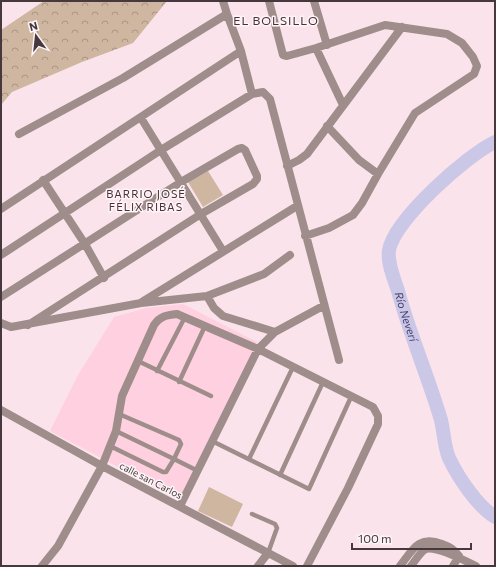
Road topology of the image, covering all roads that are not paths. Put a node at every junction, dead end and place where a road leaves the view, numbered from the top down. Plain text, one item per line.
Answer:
1 (223, 1) edge
2 (269, 1) edge
3 (314, 1) edge
4 (227, 14) junction
5 (402, 27) junction
6 (327, 45) junction
7 (316, 48) junction
8 (240, 51) junction
9 (252, 94) junction
10 (343, 105) junction
11 (141, 118) junction
12 (327, 126) junction
13 (19, 134) dead end
14 (161, 150) junction
15 (287, 166) junction
16 (378, 174) junction
17 (43, 180) junction
18 (181, 182) junction
19 (297, 206) junction
20 (1, 209) edge
21 (65, 213) junction
22 (201, 214) junction
23 (305, 236) junction
24 (85, 244) junction
25 (223, 251) junction
26 (290, 255) dead end
27 (1, 256) edge
28 (104, 278) junction
29 (207, 296) junction
30 (1, 297) edge
31 (141, 303) junction
32 (323, 306) junction
33 (185, 317) junction
34 (1, 324) edge
35 (28, 325) junction
36 (205, 326) junction
37 (275, 332) junction
38 (258, 349) junction
39 (338, 360) dead end
40 (138, 361) junction
41 (293, 367) junction
42 (157, 371) junction
43 (179, 382) junction
44 (323, 382) junction
45 (211, 396) dead end
46 (351, 397) junction
47 (1, 410) edge
48 (119, 414) junction
49 (116, 430) junction
50 (212, 442) junction
51 (110, 446) junction
52 (174, 459) junction
53 (249, 460) junction
54 (102, 466) junction
55 (198, 471) junction
56 (280, 474) junction
57 (180, 506) junction
58 (252, 514) dead end
59 (268, 553) junction
60 (459, 556) junction
61 (42, 566) edge
62 (258, 566) edge
63 (293, 566) edge
64 (307, 566) edge
65 (400, 566) edge
66 (411, 566) edge
67 (453, 566) edge
68 (476, 566) edge

1 - 4 street
2 - 7 street
3 - 6 street
4 - 8 street
4 - 13 street
5 - 6 street
5 - 10 street
5 - 16 street
6 - 7 street
7 - 10 street
8 - 9 street
8 - 11 street
9 - 14 street
9 - 15 street
10 - 12 street
11 - 14 street
11 - 17 street
12 - 15 street
12 - 16 street
14 - 18 street
14 - 21 street
15 - 19 street
16 - 23 street
17 - 20 street
17 - 21 street
18 - 22 street
18 - 22 street
18 - 24 street
19 - 23 street
19 - 25 street
21 - 24 street
21 - 27 street
22 - 25 street
22 - 28 street
23 - 32 street
24 - 28 street
24 - 30 street
25 - 31 street
26 - 29 street
28 - 35 street
29 - 31 street
29 - 37 street
31 - 35 street
32 - 37 street
32 - 39 street
33 - 36 street
33 - 40 street
33 - 42 lane
34 - 35 street
36 - 38 street
36 - 43 lane
37 - 38 street
38 - 41 street
38 - 50 street
40 - 42 lane
40 - 48 street
41 - 44 street
41 - 53 lane
42 - 43 lane
43 - 45 lane
44 - 46 street
44 - 56 lane
46 - 56 lane
46 - 64 street
47 - 54 street, calle san Carlos
48 - 49 street
48 - 52 lane
49 - 51 street
49 - 52 lane
50 - 53 lane
50 - 55 street
51 - 52 lane
51 - 54 street
52 - 55 lane
53 - 56 lane
54 - 57 street, calle san Carlos
54 - 61 street
55 - 57 street
57 - 59 street, calle san Carlos
58 - 59 lane
59 - 62 street
59 - 63 street, calle san Carlos
60 - 65 street
60 - 66 street
60 - 67 street
60 - 68 street

